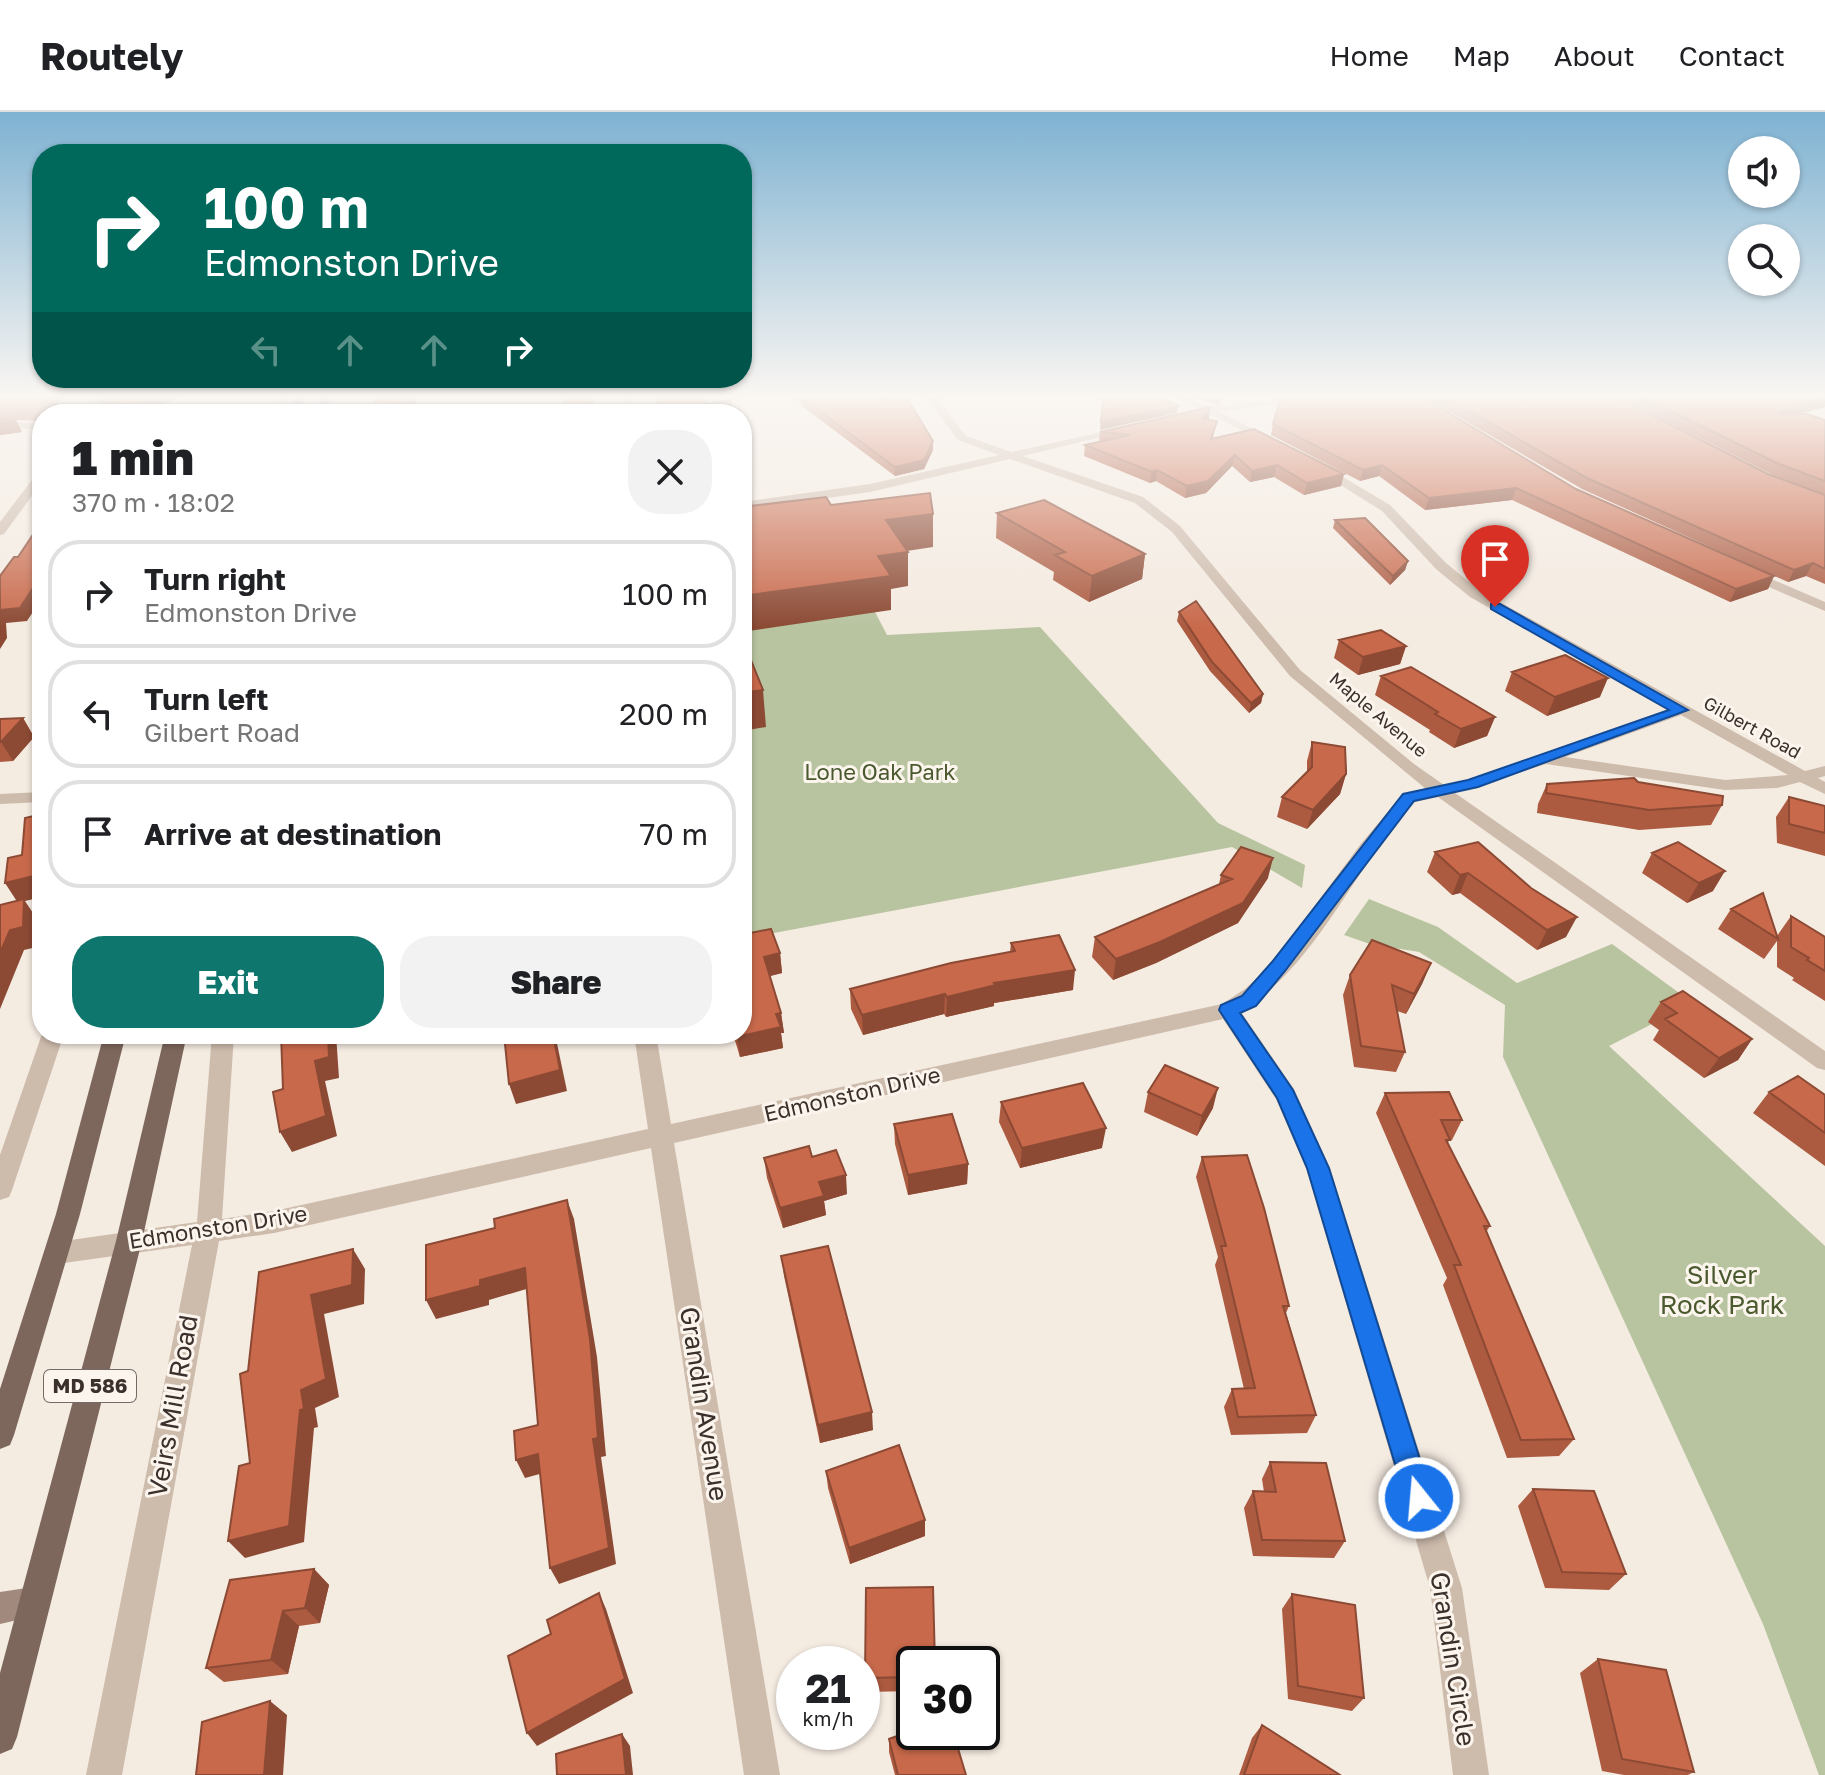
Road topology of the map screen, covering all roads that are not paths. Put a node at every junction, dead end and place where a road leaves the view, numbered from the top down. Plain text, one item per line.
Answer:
1 (931, 473) edge
2 (1062, 473) edge
3 (1330, 473) edge
4 (32, 488) edge
5 (752, 505) edge
6 (0, 531) edge
7 (1738, 569) edge
8 (1825, 607) edge
9 (1681, 710) junction
10 (1547, 759) junction
11 (1825, 771) edge
12 (1803, 777) junction
13 (1825, 789) edge
14 (1441, 790) junction
15 (32, 797) edge
16 (0, 799) edge
17 (1228, 1010) junction
18 (50, 1044) edge
19 (112, 1044) edge
20 (174, 1044) edge
21 (222, 1044) edge
22 (647, 1044) edge
23 (1825, 1062) edge
24 (661, 1137) junction
25 (0, 1190) edge
26 (208, 1230) junction
27 (129, 1241) junction
28 (57, 1253) junction
29 (0, 1435) edge
30 (33, 1603) junction
31 (0, 1608) edge
32 (0, 1737) edge
33 (104, 1775) edge
34 (762, 1775) edge
35 (1471, 1775) edge

1 - 5 street
2 - 14 street, Maple Avenue
3 - 9 street, Gilbert Road
4 - 6 street
7 - 8 street
9 - 10 street, Edmonston Drive
9 - 12 street, Gilbert Road
10 - 12 street, Edmonston Drive
10 - 14 street, Edmonston Drive
11 - 12 street, Edmonston Drive
12 - 13 street, Gilbert Road
14 - 17 street, Edmonston Drive
14 - 23 street, Maple Avenue
15 - 16 street
17 - 24 street, Edmonston Drive
17 - 35 street, Grandin Circle
18 - 25 street
19 - 28 main road, MD 586
20 - 27 main road, MD 586
21 - 26 street, Veirs Mill Road
22 - 24 street, Grandin Avenue
24 - 26 street, Edmonston Drive
24 - 34 street, Grandin Avenue
26 - 27 street, Edmonston Drive
26 - 33 street, Veirs Mill Road
27 - 28 street, Edmonston Drive
27 - 30 main road, MD 586
28 - 29 main road, MD 586
30 - 31 street
30 - 32 main road, MD 586

